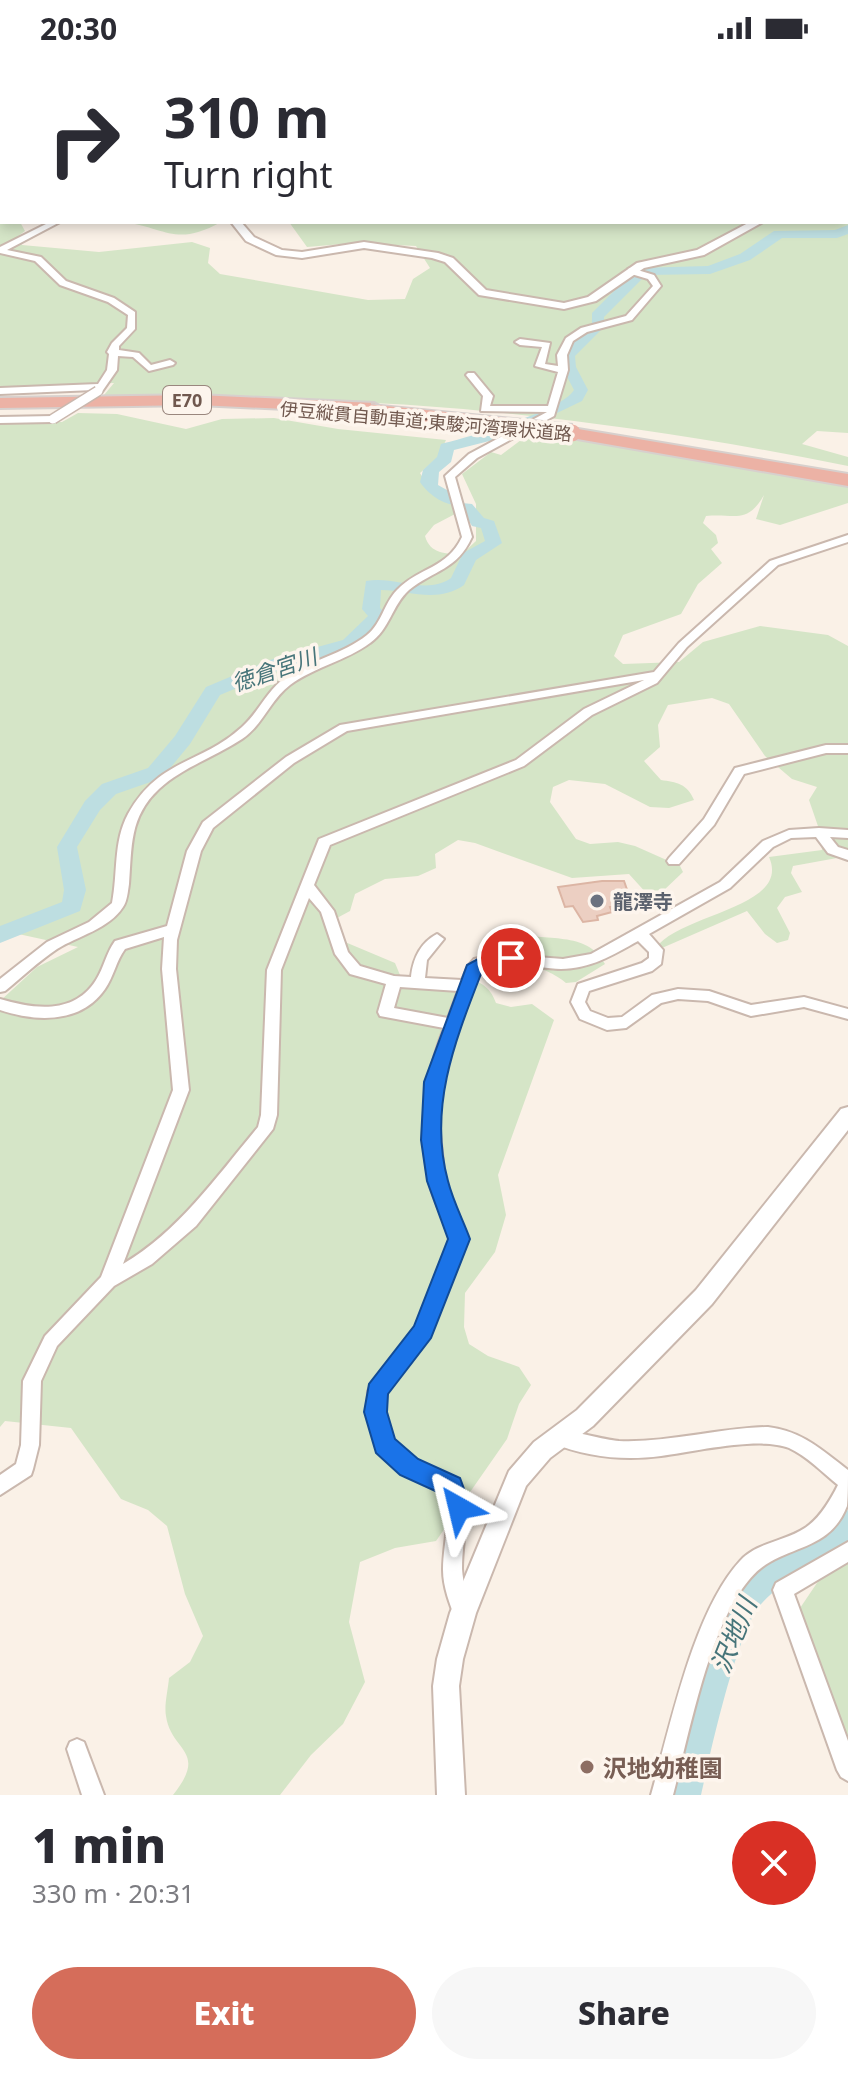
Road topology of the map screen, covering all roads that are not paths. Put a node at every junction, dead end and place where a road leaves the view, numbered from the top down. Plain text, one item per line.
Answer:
1 (52, 224) edge
2 (238, 224) edge
3 (754, 224) edge
4 (0, 251) edge
5 (631, 271) junction
6 (520, 342) dead end
7 (112, 352) junction
8 (170, 363) dead end
9 (563, 370) junction
10 (471, 375) dead end
11 (100, 389) junction
12 (0, 391) edge
13 (0, 403) edge
14 (0, 409) edge
15 (553, 409) junction
16 (372, 411) junction
17 (0, 420) edge
18 (574, 430) junction
19 (848, 471) edge
20 (848, 480) edge
21 (848, 538) edge
22 (660, 672) junction
23 (848, 749) edge
24 (819, 832) junction
25 (848, 834) edge
26 (848, 855) edge
27 (674, 861) dead end
28 (307, 885) junction
29 (172, 929) junction
30 (640, 934) junction
31 (437, 939) dead end
32 (394, 981) junction
33 (417, 983) junction
34 (466, 986) junction
35 (0, 987) edge
36 (0, 1004) edge
37 (848, 1014) edge
38 (452, 1024) junction
39 (848, 1115) edge
40 (108, 1281) junction
41 (558, 1437) junction
42 (848, 1483) edge
43 (0, 1486) edge
44 (848, 1551) edge
45 (463, 1613) junction
46 (77, 1749) dead end
47 (848, 1770) edge
48 (93, 1795) edge
49 (451, 1795) edge
50 (662, 1795) edge

1 - 4 street
2 - 5 street
3 - 5 street
4 - 7 street
5 - 9 street
6 - 9 street
7 - 8 street
7 - 11 street
9 - 15 street
10 - 15 street
11 - 12 street
11 - 17 street, bridge
13 - 16 highway, 伊豆縦貫自動車道;東駿河湾環状道路 / E70
14 - 16 highway, 伊豆縦貫自動車道;東駿河湾環状道路 / E70
15 - 35 street
16 - 18 highway, 伊豆縦貫自動車道;東駿河湾環状道路 / E70, bridge
18 - 19 highway, 伊豆縦貫自動車道;東駿河湾環状道路 / E70
18 - 20 highway, 伊豆縦貫自動車道;東駿河湾環状道路 / E70
21 - 22 street
22 - 28 street
22 - 29 street
23 - 27 street
24 - 25 street
24 - 26 street
24 - 30 street
28 - 32 street
28 - 40 street
29 - 36 street
29 - 40 street
30 - 34 street
30 - 37 street
31 - 33 street
32 - 33 street
32 - 38 street
33 - 34 street
34 - 38 street
38 - 45 street
39 - 41 street
40 - 43 street
41 - 42 street
41 - 45 street
42 - 50 street
44 - 47 street
45 - 49 street
46 - 48 street

